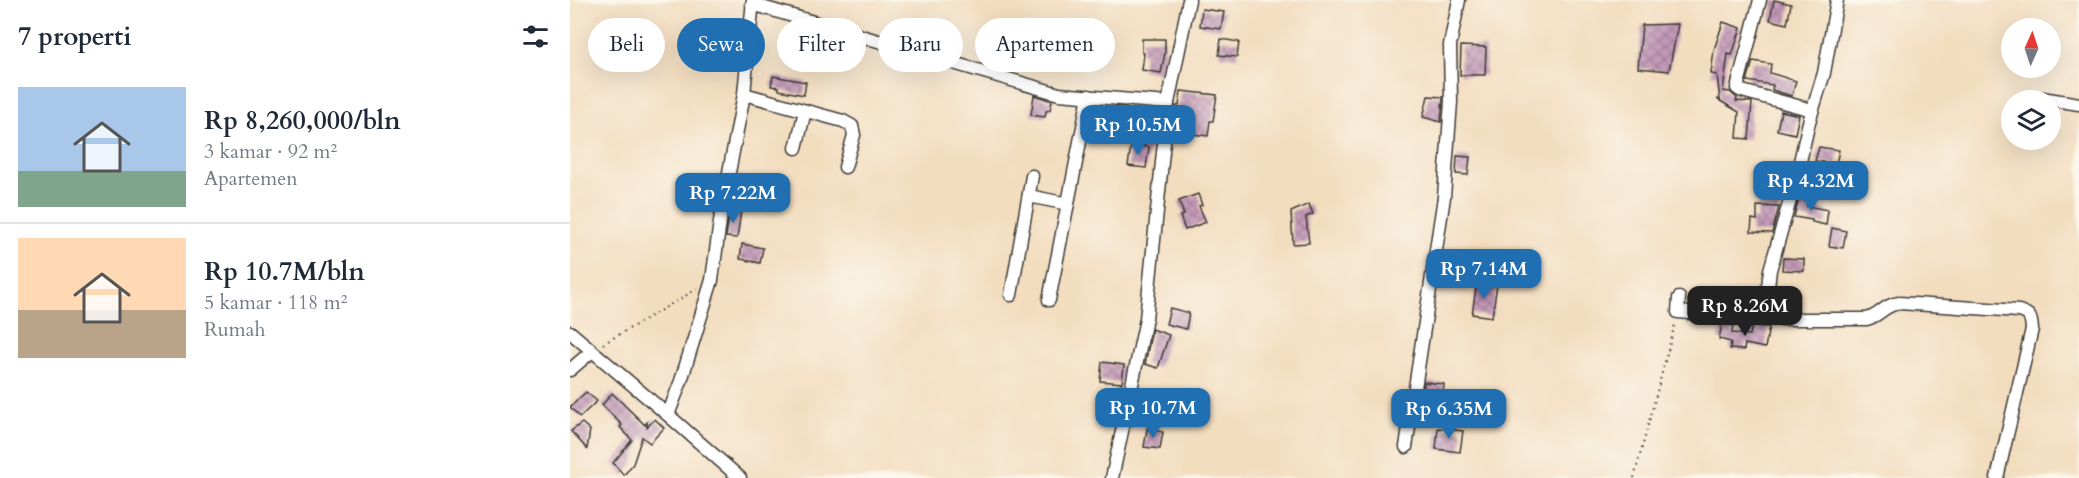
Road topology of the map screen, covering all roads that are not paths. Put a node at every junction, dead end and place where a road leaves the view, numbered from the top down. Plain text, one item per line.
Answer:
1 (1189, 0) edge
2 (1459, 0) edge
3 (1760, 0) edge
4 (1837, 0) edge
5 (752, 2) edge
6 (744, 94) junction
7 (1089, 96) junction
8 (2061, 101) edge
9 (1168, 103) junction
10 (2079, 104) edge
11 (1812, 110) junction
12 (805, 111) junction
13 (796, 148) dead end
14 (845, 166) dead end
15 (1032, 176) dead end
16 (1029, 196) junction
17 (1068, 204) junction
18 (1011, 296) dead end
19 (1679, 298) dead end
20 (1049, 300) dead end
21 (1764, 319) junction
22 (570, 332) edge
23 (591, 352) junction
24 (570, 370) edge
25 (668, 415) junction
26 (1406, 447) dead end
27 (740, 478) edge
28 (1112, 478) edge
29 (1997, 478) edge

1 - 9 street
2 - 26 street
3 - 11 street
4 - 11 street
5 - 6 street
5 - 7 street
6 - 12 street
6 - 25 street
7 - 9 street
7 - 17 street
8 - 10 street
9 - 28 street
11 - 21 street
12 - 13 street
12 - 14 street
15 - 16 street
16 - 17 street
16 - 18 street
17 - 20 street
19 - 21 street
21 - 29 street
22 - 23 street
23 - 24 street
23 - 25 street
25 - 27 street

